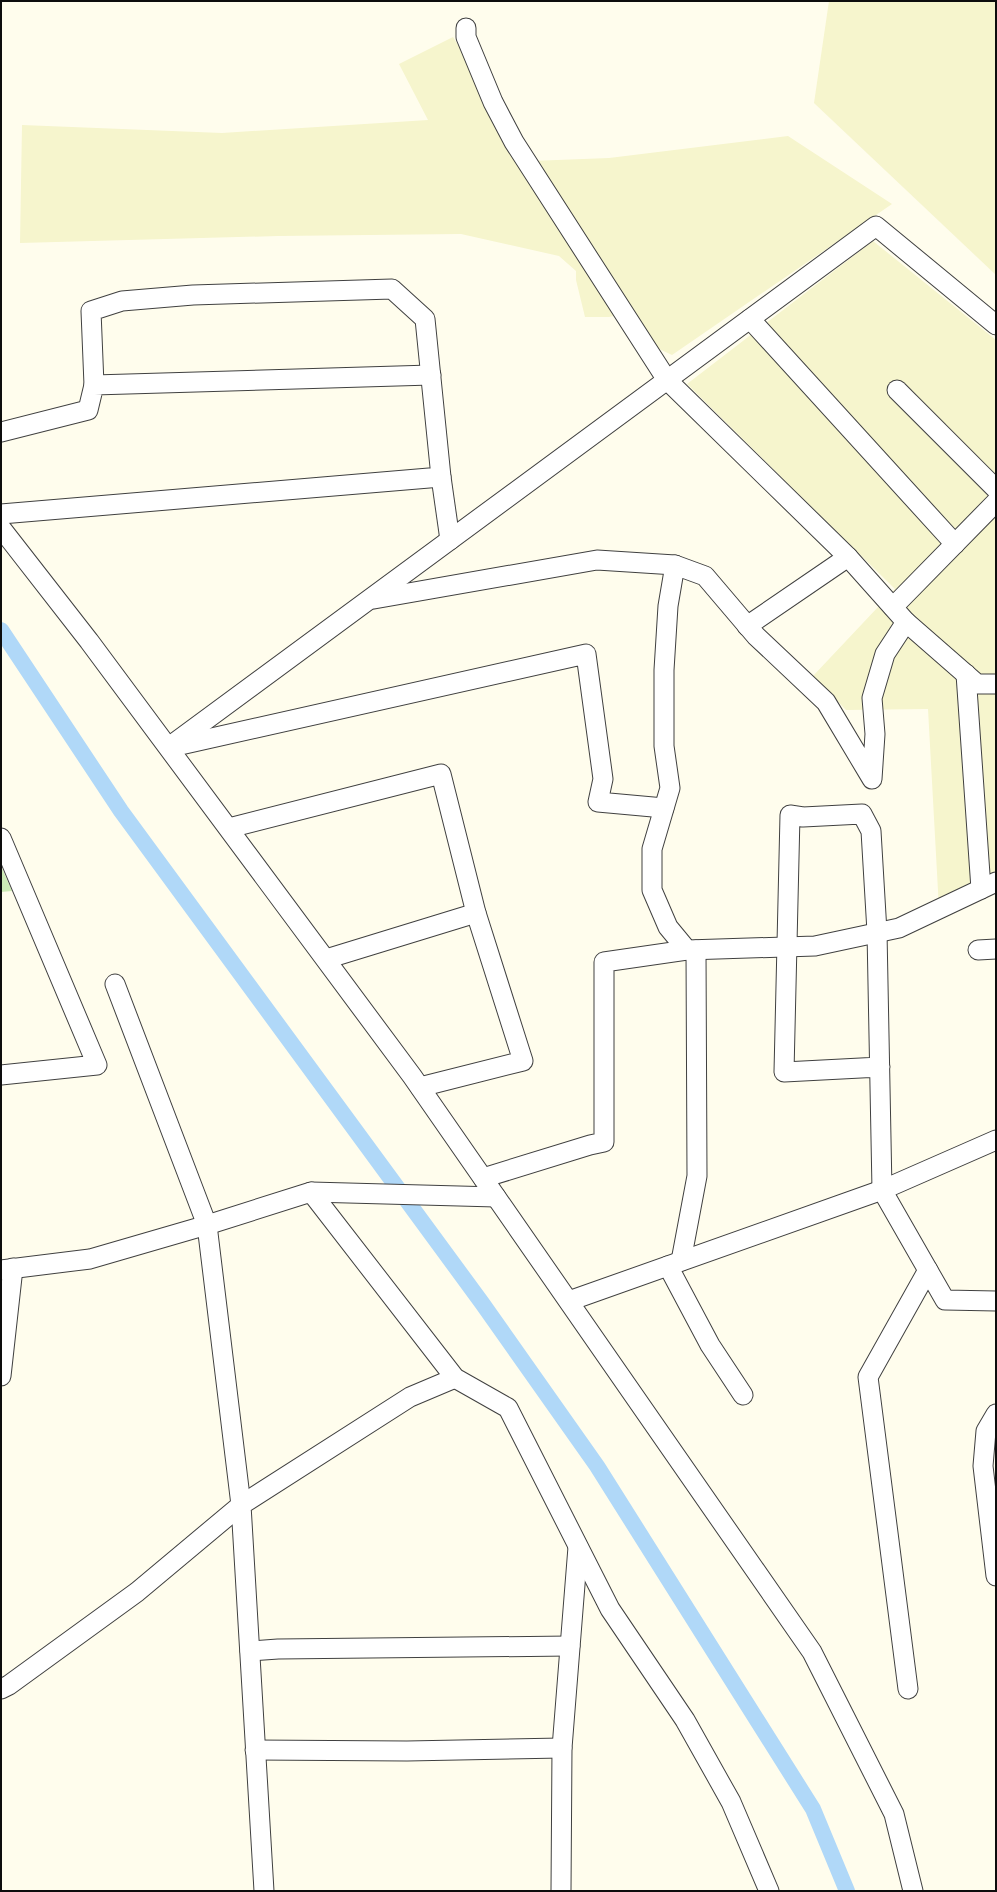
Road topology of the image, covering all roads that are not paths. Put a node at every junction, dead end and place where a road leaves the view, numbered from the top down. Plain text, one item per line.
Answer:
1 (466, 28) dead end
2 (750, 319) junction
3 (996, 325) edge
4 (431, 375) junction
5 (667, 380) junction
6 (94, 385) junction
7 (896, 390) dead end
8 (1, 432) edge
9 (441, 477) junction
10 (996, 489) edge
11 (996, 502) edge
12 (1, 514) edge
13 (1, 528) edge
14 (450, 540) junction
15 (955, 544) junction
16 (848, 557) junction
17 (675, 565) junction
18 (370, 599) junction
19 (893, 607) junction
20 (906, 622) junction
21 (747, 626) junction
22 (966, 674) junction
23 (996, 684) edge
24 (169, 747) junction
25 (664, 808) junction
26 (229, 828) junction
27 (1, 838) edge
28 (988, 886) edge
29 (476, 913) junction
30 (877, 932) junction
31 (787, 946) junction
32 (691, 950) junction
33 (326, 960) junction
34 (115, 984) dead end
35 (880, 1067) junction
36 (1, 1075) edge
37 (420, 1087) junction
38 (996, 1140) edge
39 (483, 1178) junction
40 (882, 1190) junction
41 (310, 1192) junction
42 (496, 1197) junction
43 (207, 1225) junction
44 (675, 1263) junction
45 (7, 1269) edge
46 (928, 1270) junction
47 (569, 1301) junction
48 (996, 1301) edge
49 (1, 1376) edge
50 (455, 1378) junction
51 (743, 1395) dead end
52 (996, 1414) edge
53 (242, 1505) junction
54 (578, 1547) junction
55 (996, 1576) edge
56 (570, 1646) junction
57 (250, 1651) junction
58 (1, 1689) edge
59 (908, 1690) dead end
60 (562, 1748) junction
61 (256, 1750) junction
62 (264, 1891) edge
63 (561, 1891) edge
64 (769, 1891) edge
65 (913, 1891) edge

1 - 5 street
2 - 3 street
2 - 5 street
2 - 15 street
4 - 6 street
4 - 6 street
4 - 9 street
5 - 14 street
5 - 16 street
6 - 8 street
7 - 10 street
9 - 12 street
9 - 14 street
11 - 15 street
13 - 24 street
14 - 18 street
15 - 19 street
16 - 19 street
16 - 21 street
17 - 18 street
17 - 21 street
17 - 25 street
18 - 24 street
19 - 20 street
20 - 21 street
20 - 22 street
22 - 23 street
22 - 28 street
24 - 25 street
24 - 26 street
25 - 32 street
26 - 29 street
26 - 33 street
27 - 36 street
28 - 30 street
29 - 33 street
29 - 37 street
30 - 31 street
30 - 31 street
30 - 35 street
31 - 32 street
31 - 35 street
32 - 39 street
32 - 44 street
33 - 37 street
34 - 43 street
35 - 40 street
37 - 39 street
38 - 40 street
39 - 42 street
40 - 44 street
40 - 46 street
41 - 42 street
41 - 43 street
41 - 50 street
42 - 47 street
43 - 45 street
43 - 53 street
44 - 47 street
44 - 51 street
45 - 49 street
46 - 48 street
46 - 59 street
47 - 65 street
50 - 53 street
50 - 54 street
52 - 55 street
53 - 57 street
53 - 58 street
54 - 56 street
54 - 64 street
56 - 57 street
56 - 60 street
57 - 61 street
60 - 61 street
60 - 63 street
61 - 62 street

